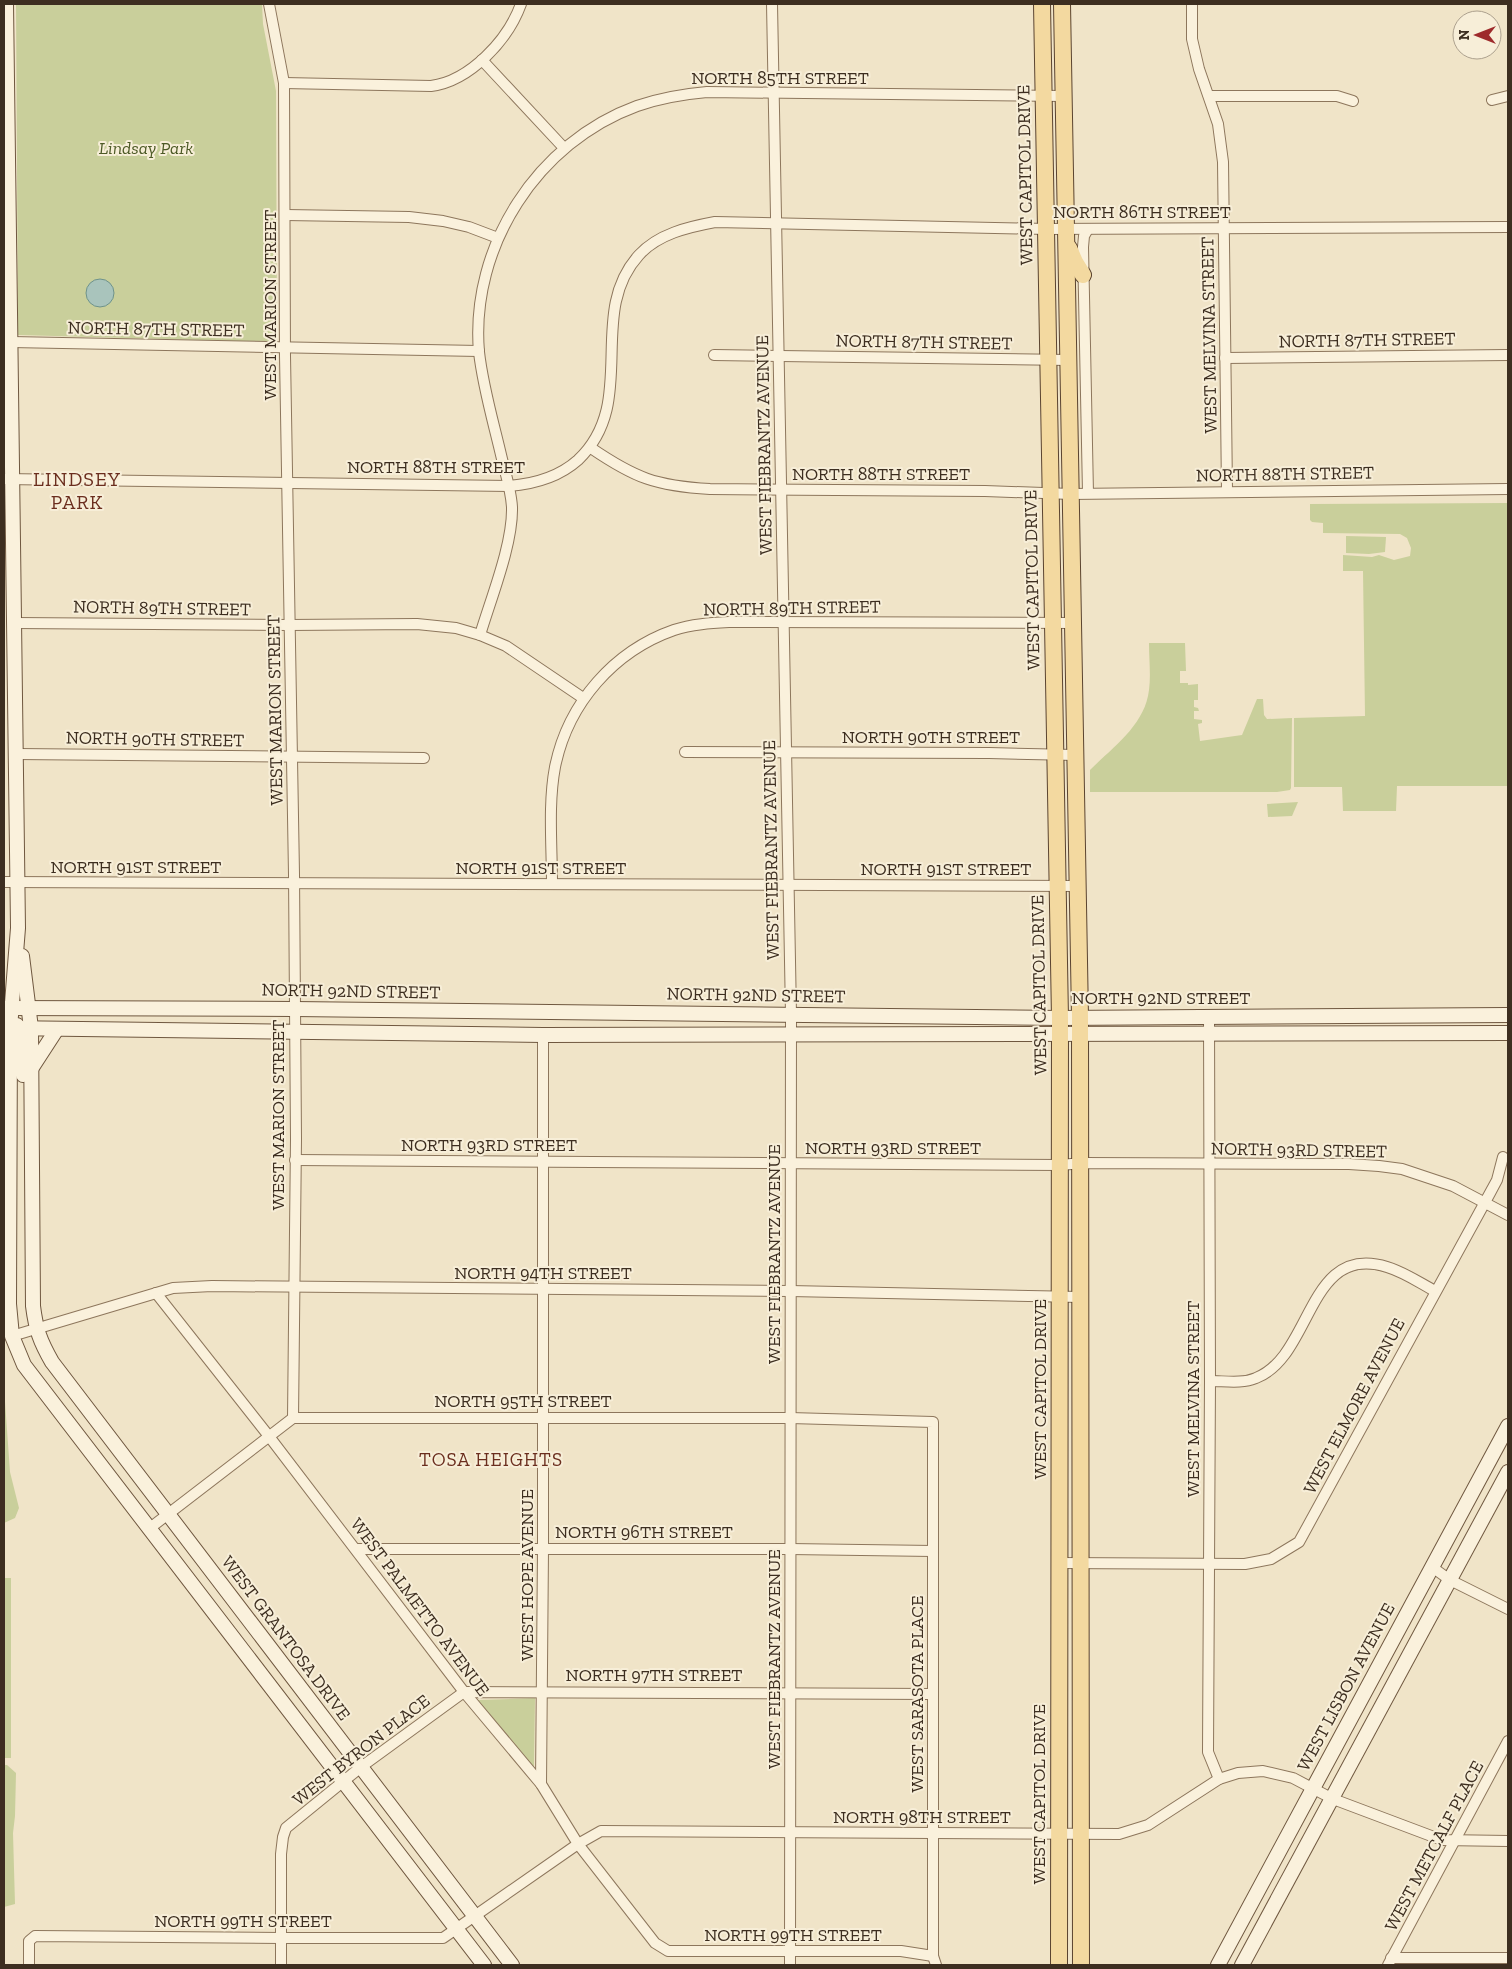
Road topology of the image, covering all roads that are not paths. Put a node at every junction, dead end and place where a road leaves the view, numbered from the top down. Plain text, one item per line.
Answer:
1 (6, 4) edge
2 (269, 4) edge
3 (521, 4) edge
4 (772, 4) edge
5 (1042, 4) edge
6 (1055, 4) edge
7 (1062, 4) edge
8 (1192, 4) edge
9 (1063, 26) junction
10 (482, 60) junction
11 (5, 78) edge
12 (284, 83) junction
13 (773, 92) junction
14 (1044, 96) junction
15 (1064, 96) junction
16 (1209, 96) junction
17 (1508, 96) edge
18 (1492, 100) dead end
19 (1353, 101) dead end
20 (564, 148) junction
21 (286, 215) junction
22 (775, 223) junction
23 (1508, 227) edge
24 (1224, 228) junction
25 (1046, 229) junction
26 (1088, 229) junction
27 (1066, 235) junction
28 (498, 238) junction
29 (1083, 274) junction
30 (12, 342) junction
31 (285, 348) junction
32 (479, 351) junction
33 (714, 355) dead end
34 (1508, 355) edge
35 (779, 356) junction
36 (1225, 358) junction
37 (1048, 359) junction
38 (1068, 360) junction
39 (591, 448) junction
40 (8, 479) edge
41 (288, 483) junction
42 (509, 486) junction
43 (1508, 489) edge
44 (781, 490) junction
45 (1227, 491) junction
46 (1051, 493) junction
47 (1071, 494) junction
48 (1088, 494) junction
49 (783, 622) junction
50 (15, 623) junction
51 (1053, 623) junction
52 (1073, 623) junction
53 (289, 626) junction
54 (480, 634) junction
55 (584, 698) junction
56 (685, 752) dead end
57 (786, 753) junction
58 (17, 754) junction
59 (1055, 755) junction
60 (1075, 755) junction
61 (292, 757) junction
62 (424, 758) dead end
63 (11, 882) edge
64 (294, 884) junction
65 (552, 884) junction
66 (788, 885) junction
67 (1058, 886) junction
68 (1078, 886) junction
69 (18, 928) junction
70 (29, 1007) junction
71 (8, 1008) edge
72 (294, 1009) junction
73 (791, 1014) junction
74 (1508, 1015) edge
75 (1070, 1017) junction
76 (1209, 1017) junction
77 (16, 1028) edge
78 (57, 1029) junction
79 (295, 1032) junction
80 (1210, 1033) junction
81 (1508, 1033) edge
82 (1070, 1034) junction
83 (544, 1035) junction
84 (791, 1035) junction
85 (7, 1058) edge
86 (31, 1069) junction
87 (31, 1096) junction
88 (1502, 1157) dead end
89 (295, 1160) junction
90 (542, 1161) junction
91 (790, 1164) junction
92 (1080, 1164) junction
93 (1210, 1164) junction
94 (1060, 1165) junction
95 (1485, 1202) junction
96 (1508, 1215) edge
97 (295, 1288) junction
98 (543, 1289) junction
99 (790, 1291) junction
100 (1435, 1291) junction
101 (156, 1293) junction
102 (1060, 1296) junction
103 (1080, 1296) junction
104 (36, 1330) junction
105 (12, 1336) junction
106 (1210, 1381) junction
107 (543, 1417) junction
108 (293, 1418) junction
109 (790, 1418) junction
110 (933, 1422) joint
111 (1508, 1426) edge
112 (268, 1435) junction
113 (1508, 1472) edge
114 (168, 1514) junction
115 (150, 1528) junction
116 (543, 1548) junction
117 (790, 1548) junction
118 (356, 1549) junction
119 (933, 1551) junction
120 (1059, 1563) junction
121 (1080, 1563) junction
122 (1208, 1564) junction
123 (1432, 1567) junction
124 (1450, 1580) junction
125 (1508, 1609) edge
126 (543, 1691) junction
127 (464, 1692) junction
128 (790, 1693) junction
129 (933, 1694) junction
130 (1508, 1741) edge
131 (361, 1767) junction
132 (1219, 1779) junction
133 (343, 1782) junction
134 (541, 1784) junction
135 (1313, 1788) junction
136 (1333, 1799) junction
137 (790, 1833) junction
138 (934, 1833) junction
139 (1059, 1834) junction
140 (1081, 1834) junction
141 (1454, 1840) junction
142 (1508, 1841) edge
143 (578, 1844) junction
144 (474, 1916) junction
145 (456, 1929) junction
146 (281, 1938) junction
147 (1059, 1938) junction
148 (655, 1943) joint
149 (790, 1951) junction
150 (1508, 1958) edge
151 (934, 1961) edge
152 (1390, 1962) edge
153 (29, 1965) edge
154 (281, 1965) edge
155 (484, 1965) edge
156 (512, 1965) edge
157 (790, 1965) edge
158 (1058, 1965) edge
159 (1072, 1965) edge
160 (1081, 1965) edge
161 (1218, 1965) edge
162 (1242, 1965) edge

1 - 11 main road
2 - 12 street, WEST MARION STREET
3 - 10 street
4 - 13 street, WEST FIEBRANTZ AVENUE
5 - 14 main road, WEST CAPITOL DRIVE
6 - 9 main road
7 - 9 main road, WEST CAPITOL DRIVE
8 - 16 street, WEST MELVINA STREET
9 - 15 main road, WEST CAPITOL DRIVE
10 - 12 street
10 - 20 street
11 - 30 main road
12 - 21 street, WEST MARION STREET
13 - 14 street, NORTH 85TH STREET
13 - 20 street, NORTH 85TH STREET
13 - 22 street, WEST FIEBRANTZ AVENUE
14 - 15 street, NORTH 85TH STREET
14 - 25 main road, WEST CAPITOL DRIVE
15 - 27 main road, WEST CAPITOL DRIVE
16 - 19 street
16 - 24 street, WEST MELVINA STREET
17 - 18 street
20 - 28 street, NORTH 85TH STREET
21 - 28 street
21 - 31 street, WEST MARION STREET
22 - 25 street, NORTH 86TH STREET
22 - 35 street, WEST FIEBRANTZ AVENUE
22 - 39 street, NORTH 86TH STREET
23 - 24 street, NORTH 86TH STREET
24 - 26 street, NORTH 86TH STREET
24 - 36 street, WEST MELVINA STREET
25 - 27 street, NORTH 86TH STREET
25 - 37 main road, WEST CAPITOL DRIVE
26 - 27 street, NORTH 86TH STREET
26 - 29 street
27 - 29 main road
27 - 38 main road, WEST CAPITOL DRIVE
28 - 32 street, NORTH 85TH STREET
29 - 48 street
30 - 31 street, NORTH 87TH STREET
30 - 40 main road
31 - 32 street, NORTH 87TH STREET
31 - 41 street, WEST MARION STREET
32 - 42 street, NORTH 85TH STREET
33 - 35 street, NORTH 87TH STREET
34 - 36 street, NORTH 87TH STREET
35 - 37 street, NORTH 87TH STREET
35 - 44 street, WEST FIEBRANTZ AVENUE
36 - 45 street, WEST MELVINA STREET
37 - 38 street, NORTH 87TH STREET
37 - 46 main road, WEST CAPITOL DRIVE
38 - 47 main road, WEST CAPITOL DRIVE
39 - 42 street, NORTH 88TH STREET
39 - 44 street, NORTH 88TH STREET
40 - 41 street, NORTH 88TH STREET
40 - 50 main road
41 - 42 street, NORTH 88TH STREET
41 - 53 street, WEST MARION STREET
42 - 54 street, NORTH 85TH STREET
43 - 45 street, NORTH 88TH STREET
44 - 46 street, NORTH 88TH STREET
44 - 49 street, WEST FIEBRANTZ AVENUE
45 - 48 street, NORTH 88TH STREET
46 - 47 street, NORTH 88TH STREET
46 - 51 main road, WEST CAPITOL DRIVE
47 - 48 street, NORTH 88TH STREET
47 - 52 main road, WEST CAPITOL DRIVE
49 - 51 street, NORTH 89TH STREET
49 - 55 street, NORTH 89TH STREET
49 - 57 street, WEST FIEBRANTZ AVENUE
50 - 53 street, NORTH 89TH STREET
50 - 58 main road
51 - 52 street, NORTH 89TH STREET
51 - 59 main road, WEST CAPITOL DRIVE
52 - 60 main road, WEST CAPITOL DRIVE
53 - 54 street, NORTH 89TH STREET
53 - 61 street, WEST MARION STREET
54 - 55 street, NORTH 89TH STREET
55 - 65 street
56 - 57 street, NORTH 90TH STREET
57 - 59 street, NORTH 90TH STREET
57 - 66 street, WEST FIEBRANTZ AVENUE
58 - 61 street, NORTH 90TH STREET
58 - 63 main road
59 - 60 street, NORTH 90TH STREET
59 - 67 main road, WEST CAPITOL DRIVE
60 - 68 main road, WEST CAPITOL DRIVE
61 - 62 street, NORTH 90TH STREET
61 - 64 street, WEST MARION STREET
63 - 64 street, NORTH 91ST STREET
63 - 69 main road
64 - 65 street, NORTH 91ST STREET
64 - 72 street, WEST MARION STREET
65 - 66 street, NORTH 91ST STREET
66 - 67 street, NORTH 91ST STREET
66 - 73 street, WEST FIEBRANTZ AVENUE
67 - 68 street, NORTH 91ST STREET
67 - 75 main road, WEST CAPITOL DRIVE
68 - 75 main road, WEST CAPITOL DRIVE
69 - 70 main road
69 - 71 main road
70 - 71 main road, NORTH 92ND STREET
70 - 72 main road, NORTH 92ND STREET
70 - 77 main road
71 - 77 main road
72 - 73 main road, NORTH 92ND STREET
72 - 79 street, WEST MARION STREET
73 - 75 main road, NORTH 92ND STREET
73 - 84 street, WEST FIEBRANTZ AVENUE
74 - 76 main road, NORTH 92ND STREET
75 - 76 main road, NORTH 92ND STREET
75 - 82 main road, WEST CAPITOL DRIVE
76 - 80 street, WEST MELVINA STREET
77 - 78 main road, NORTH 92ND STREET
77 - 85 main road
77 - 86 main road, WEST GRANTOSA DRIVE
77 - 87 main road
78 - 79 main road, NORTH 92ND STREET
78 - 86 main road
79 - 83 main road, NORTH 92ND STREET
79 - 89 street, WEST MARION STREET
80 - 81 main road, NORTH 92ND STREET
80 - 82 main road, NORTH 92ND STREET
80 - 93 street, WEST MELVINA STREET
82 - 84 main road, NORTH 92ND STREET
82 - 92 main road, WEST CAPITOL DRIVE
82 - 94 main road, WEST CAPITOL DRIVE
83 - 84 main road, NORTH 92ND STREET
83 - 90 street, WEST HOPE AVENUE
84 - 91 street, WEST FIEBRANTZ AVENUE
85 - 105 main road
86 - 87 main road, WEST GRANTOSA DRIVE
87 - 104 main road, WEST GRANTOSA DRIVE
88 - 95 street, WEST ELMORE AVENUE
89 - 90 street, NORTH 93RD STREET
89 - 97 street, WEST MARION STREET
90 - 91 street, NORTH 93RD STREET
90 - 98 street, WEST HOPE AVENUE
91 - 94 street, NORTH 93RD STREET
91 - 99 street, WEST FIEBRANTZ AVENUE
92 - 93 street, NORTH 93RD STREET
92 - 94 street, NORTH 93RD STREET
92 - 103 main road, WEST CAPITOL DRIVE
93 - 95 street, NORTH 93RD STREET
93 - 106 street, WEST MELVINA STREET
94 - 102 main road, WEST CAPITOL DRIVE
95 - 96 street, NORTH 93RD STREET
95 - 100 street, WEST ELMORE AVENUE
97 - 98 street, NORTH 94TH STREET
97 - 101 street, NORTH 94TH STREET
97 - 108 street, WEST MARION STREET
98 - 99 street, NORTH 94TH STREET
98 - 107 street, WEST HOPE AVENUE
99 - 102 street, NORTH 94TH STREET
99 - 109 street, WEST FIEBRANTZ AVENUE
100 - 106 street
100 - 122 street, WEST ELMORE AVENUE
101 - 104 street, NORTH 94TH STREET
101 - 112 street, WEST PALMETTO AVENUE
102 - 103 street, NORTH 94TH STREET
102 - 120 main road, WEST CAPITOL DRIVE
103 - 121 main road, WEST CAPITOL DRIVE
104 - 105 street, NORTH 94TH STREET
104 - 114 main road, WEST GRANTOSA DRIVE
105 - 115 main road
106 - 122 street, WEST MELVINA STREET
107 - 108 street, NORTH 95TH STREET
107 - 109 street, NORTH 95TH STREET
107 - 116 street, WEST HOPE AVENUE
108 - 112 street
109 - 110 street, NORTH 95TH STREET
109 - 117 street, WEST FIEBRANTZ AVENUE
110 - 119 street, WEST SARASOTA PLACE
111 - 123 main road, WEST LISBON AVENUE
112 - 114 street
112 - 118 street, WEST PALMETTO AVENUE
113 - 124 main road
114 - 115 street
114 - 131 main road, WEST GRANTOSA DRIVE
115 - 133 main road
116 - 117 street, NORTH 96TH STREET
116 - 118 street, NORTH 96TH STREET
116 - 126 street, WEST HOPE AVENUE
117 - 119 street, NORTH 96TH STREET
117 - 128 street, WEST FIEBRANTZ AVENUE
118 - 127 street, WEST PALMETTO AVENUE
119 - 129 street, WEST SARASOTA PLACE
120 - 121 street
120 - 139 main road, WEST CAPITOL DRIVE
121 - 122 street
121 - 140 main road, WEST CAPITOL DRIVE
122 - 132 street, WEST MELVINA STREET
123 - 124 street
123 - 135 main road, WEST LISBON AVENUE
124 - 125 street
124 - 136 main road
126 - 127 street, NORTH 97TH STREET
126 - 128 street, NORTH 97TH STREET
126 - 134 street, WEST HOPE AVENUE
127 - 131 street, WEST BYRON PLACE
127 - 134 street, WEST PALMETTO AVENUE
128 - 129 street, NORTH 97TH STREET
128 - 137 street, WEST FIEBRANTZ AVENUE
129 - 138 street, WEST SARASOTA PLACE
130 - 141 street, WEST METCALF PLACE
131 - 133 street, WEST BYRON PLACE
131 - 144 main road, WEST GRANTOSA DRIVE
132 - 135 street, NORTH 98TH STREET
132 - 140 street, NORTH 98TH STREET
133 - 145 main road
133 - 146 street, WEST BYRON PLACE
134 - 143 street, WEST PALMETTO AVENUE
135 - 136 street, NORTH 98TH STREET
135 - 161 main road, WEST LISBON AVENUE
136 - 141 street, NORTH 98TH STREET
136 - 162 main road
137 - 138 street, NORTH 98TH STREET
137 - 143 street, NORTH 98TH STREET
137 - 149 street, WEST FIEBRANTZ AVENUE
138 - 139 street, NORTH 98TH STREET
138 - 151 street, WEST SARASOTA PLACE
139 - 140 street, NORTH 98TH STREET
139 - 147 main road, WEST CAPITOL DRIVE
140 - 160 main road, WEST CAPITOL DRIVE
141 - 142 street, NORTH 98TH STREET
141 - 152 street, WEST METCALF PLACE
143 - 144 street, NORTH 98TH STREET
143 - 148 street, WEST PALMETTO AVENUE
144 - 145 street, NORTH 98TH STREET
144 - 156 main road, WEST GRANTOSA DRIVE
145 - 146 street, NORTH 99TH STREET
145 - 155 main road
146 - 153 street, NORTH 99TH STREET
146 - 154 street
147 - 158 main road, WEST CAPITOL DRIVE
147 - 159 main road
148 - 149 street, NORTH 99TH STREET
149 - 151 street, NORTH 99TH STREET
149 - 157 street, WEST FIEBRANTZ AVENUE
150 - 152 street

